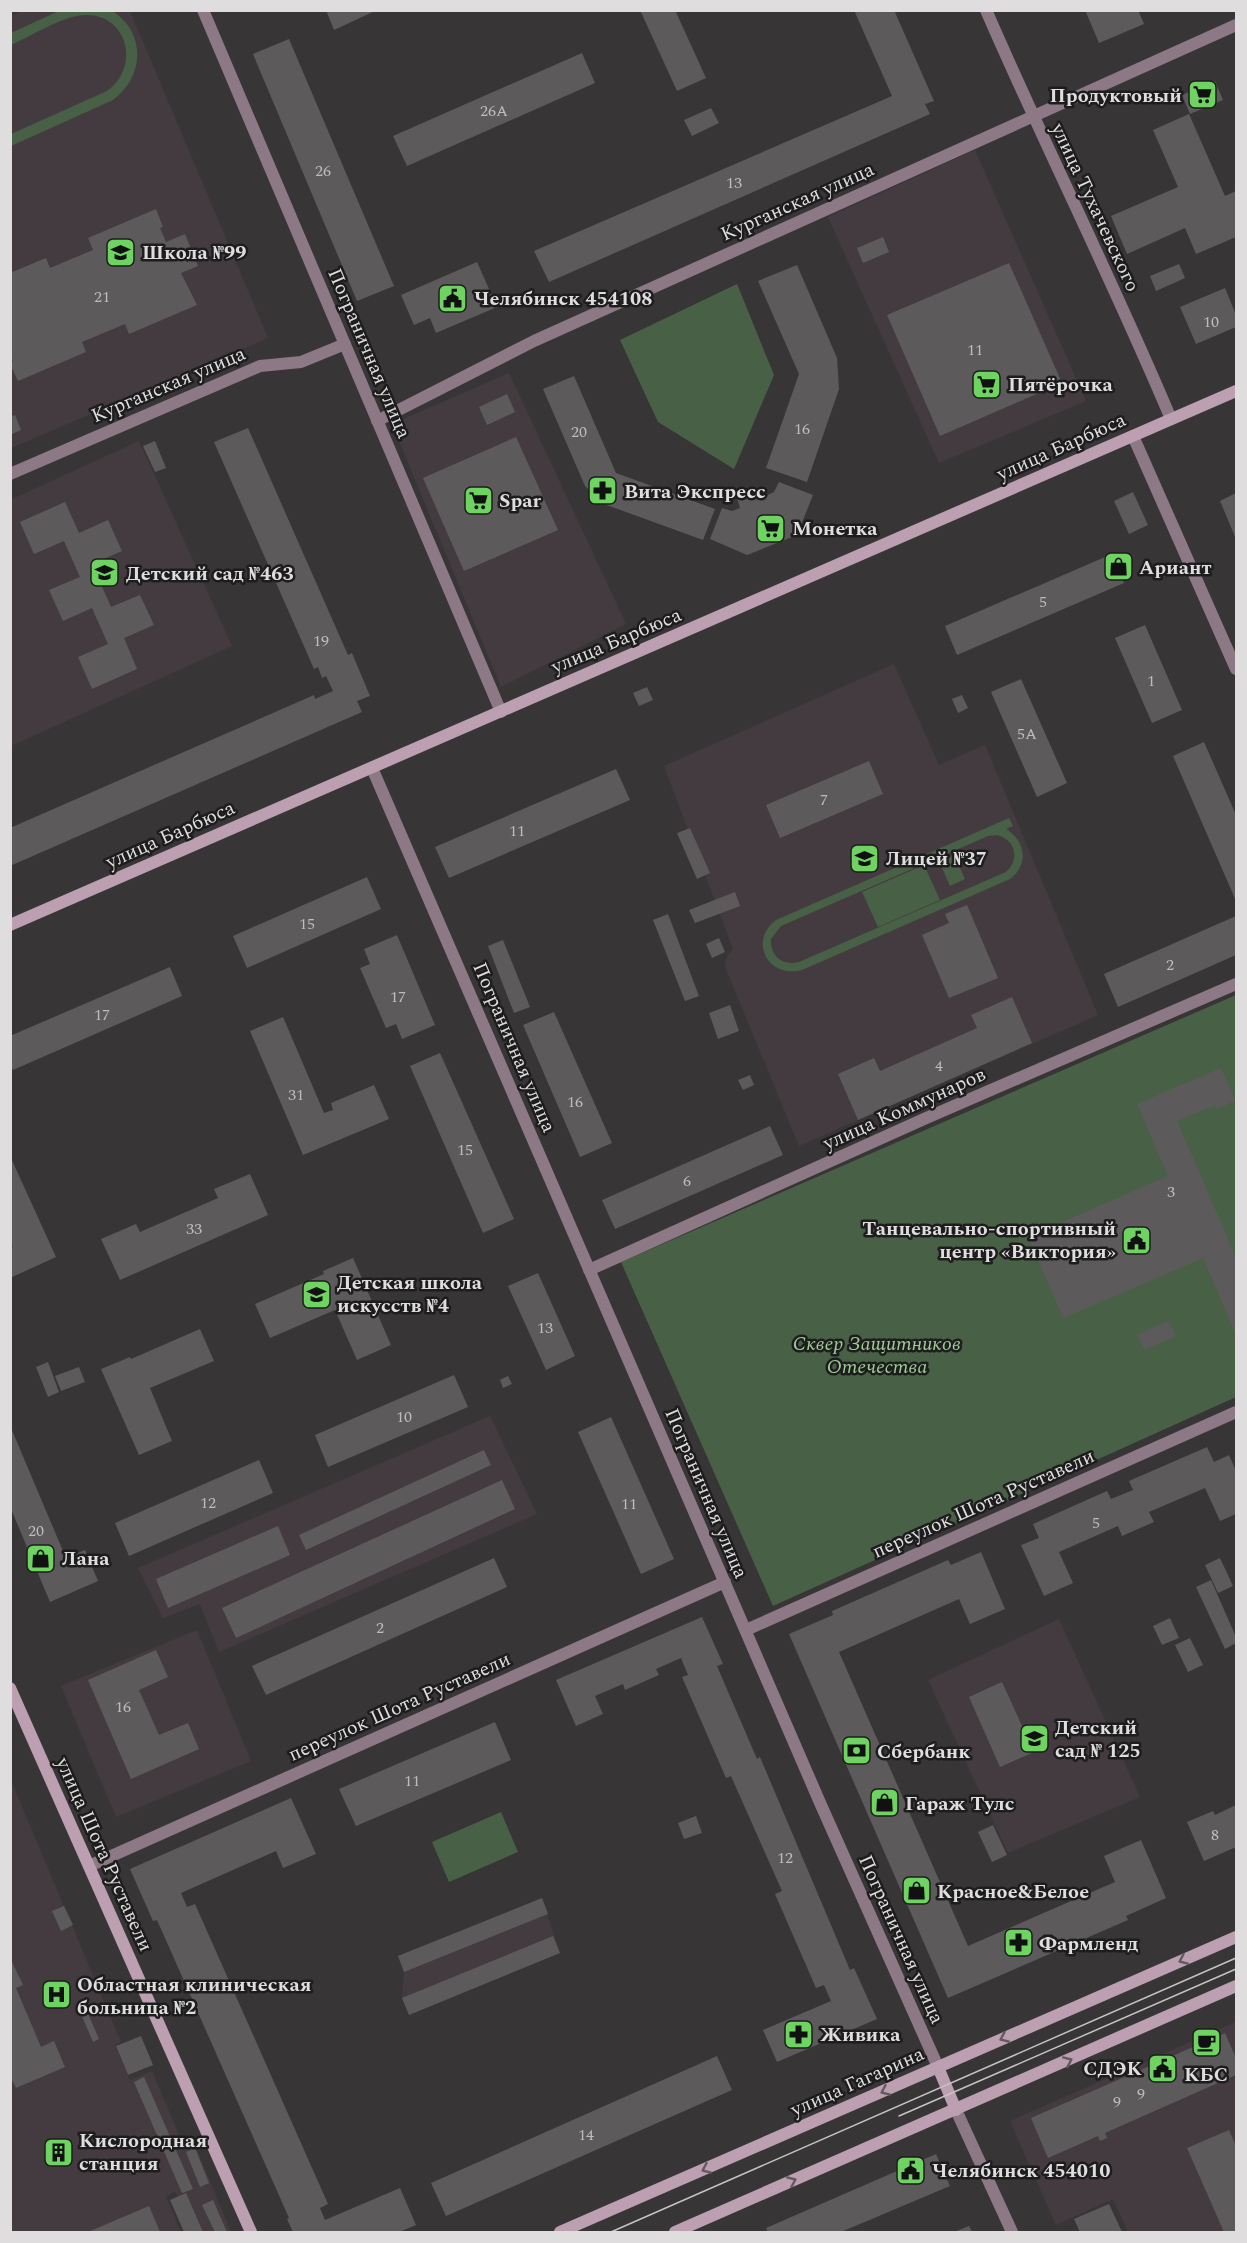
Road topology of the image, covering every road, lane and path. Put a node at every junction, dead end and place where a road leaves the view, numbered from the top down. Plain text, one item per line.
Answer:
1 (203, 10) edge
2 (986, 10) edge
3 (1236, 24) edge
4 (1033, 116) junction
5 (345, 344) junction
6 (1236, 391) edge
7 (1171, 419) junction
8 (377, 421) junction
9 (1133, 436) junction
10 (10, 474) edge
11 (1236, 669) edge
12 (501, 712) junction
13 (372, 768) junction
14 (10, 925) edge
15 (1236, 984) edge
16 (589, 1270) junction
17 (1236, 1412) edge
18 (725, 1582) junction
19 (746, 1630) junction
20 (10, 1688) edge
21 (89, 1866) junction
22 (1236, 1936) edge
23 (1236, 1986) edge
24 (938, 2067) junction
25 (956, 2110) junction
26 (251, 2232) edge
27 (560, 2232) edge
28 (675, 2232) edge
29 (1011, 2232) edge

1 - 5 street, Пограничная улица
2 - 4 street, улица Тухачевского
3 - 4 street, Курганская улица
4 - 7 street, улица Тухачевского
4 - 8 street, Курганская улица
5 - 8 street, Пограничная улица
5 - 10 street, Курганская улица
6 - 7 street, улица Барбюса
7 - 9 street, улица Барбюса
8 - 12 street, Пограничная улица
9 - 11 street
9 - 12 street, улица Барбюса
12 - 13 street, улица Барбюса
13 - 14 street, улица Барбюса
13 - 16 street, Пограничная улица
15 - 16 street, улица Коммунаров
16 - 18 street, Пограничная улица
17 - 19 street, переулок Шота Руставели
18 - 19 street, Пограничная улица
18 - 21 street, переулок Шота Руставели
19 - 24 street, Пограничная улица
20 - 21 street, улица Шота Руставели
21 - 26 street, улица Шота Руставели
22 -> 24 street, улица Гагарина
25 -> 23 street
24 - 25 street, Пограничная улица
24 -> 27 street, улица Гагарина
28 -> 25 street
25 - 29 street, Пограничная улица

